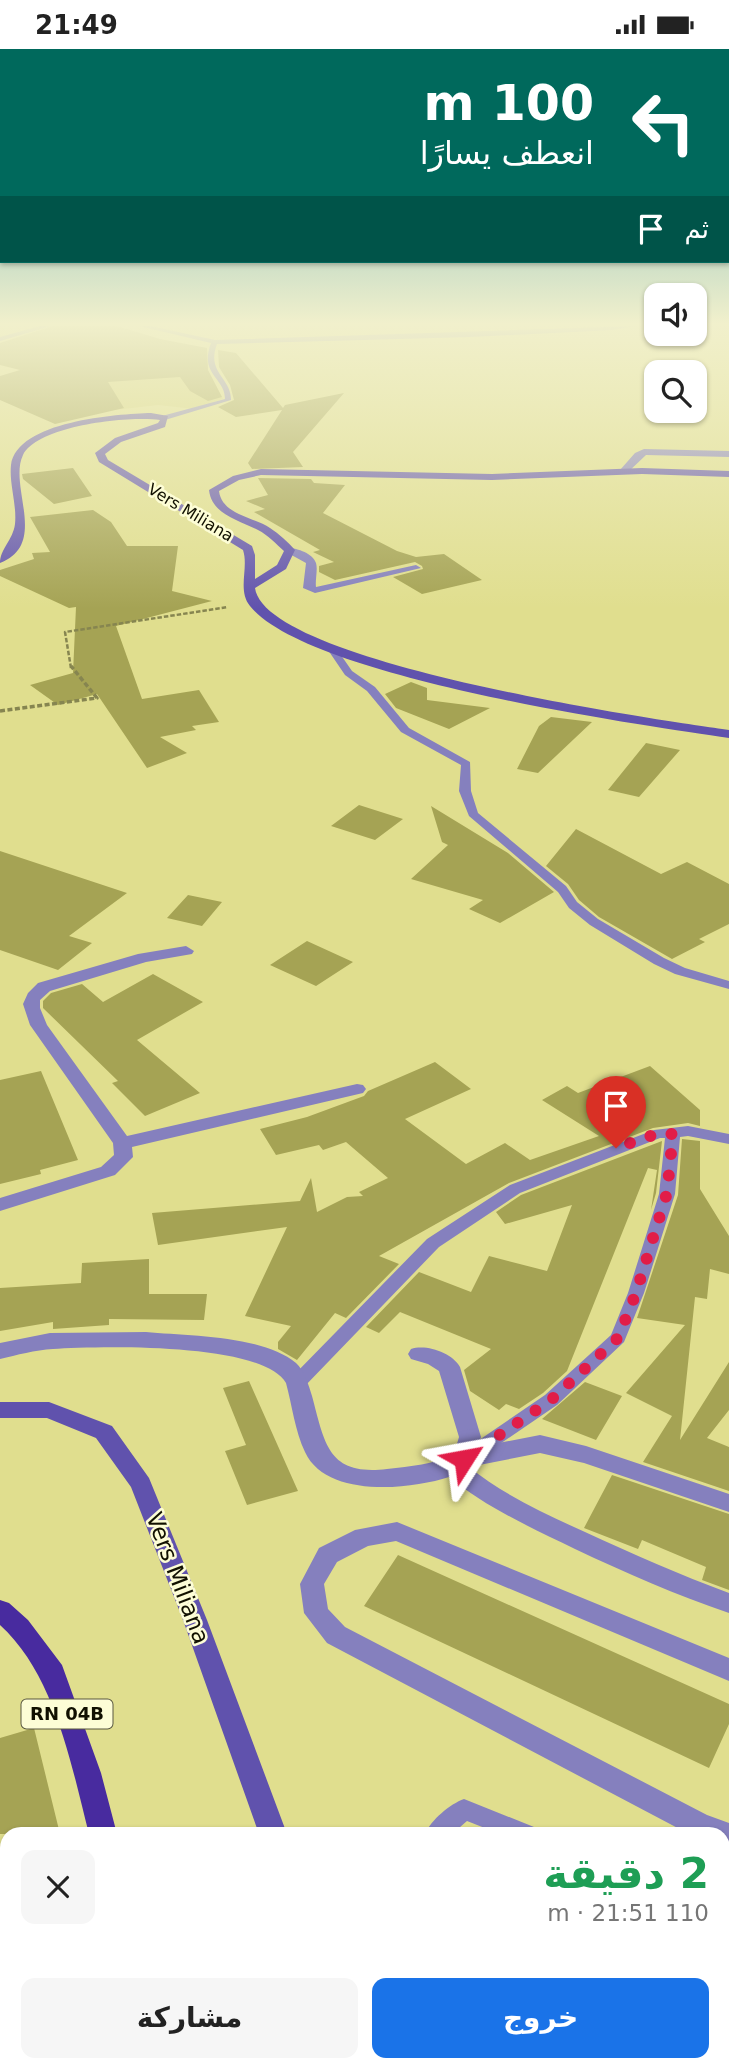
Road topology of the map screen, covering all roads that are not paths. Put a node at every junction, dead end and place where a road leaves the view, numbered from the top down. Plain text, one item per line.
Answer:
1 (105, 420) edge
2 (164, 420) edge
3 (729, 454) edge
4 (622, 472) junction
5 (729, 474) edge
6 (290, 550) junction
7 (0, 560) edge
8 (416, 568) dead end
9 (248, 588) junction
10 (332, 650) junction
11 (729, 734) edge
12 (186, 951) dead end
13 (729, 985) edge
14 (357, 1089) dead end
15 (673, 1134) junction
16 (729, 1139) edge
17 (122, 1143) junction
18 (0, 1205) edge
19 (0, 1351) edge
20 (419, 1354) dead end
21 (297, 1383) junction
22 (0, 1410) edge
23 (457, 1463) junction
24 (729, 1503) edge
25 (729, 1603) edge
26 (0, 1610) edge
27 (729, 1670) edge
28 (101, 1827) edge
29 (270, 1827) edge
30 (444, 1827) edge
31 (509, 1827) edge
32 (704, 1827) edge

1 - 7 main road
2 - 9 main road, Vers Miliana
3 - 4 street
4 - 5 main road
4 - 6 main road
6 - 8 street
6 - 9 main road
9 - 10 main road
10 - 11 main road
10 - 13 lane
12 - 17 street
14 - 17 street
15 - 16 lane
15 - 21 lane
15 - 23 lane
17 - 18 street
19 - 21 street
20 - 23 street
21 - 23 street
22 - 29 main road, Vers Miliana
23 - 24 street
23 - 25 street
26 - 28 main road, RN 04B
27 - 32 street
30 - 31 lane

